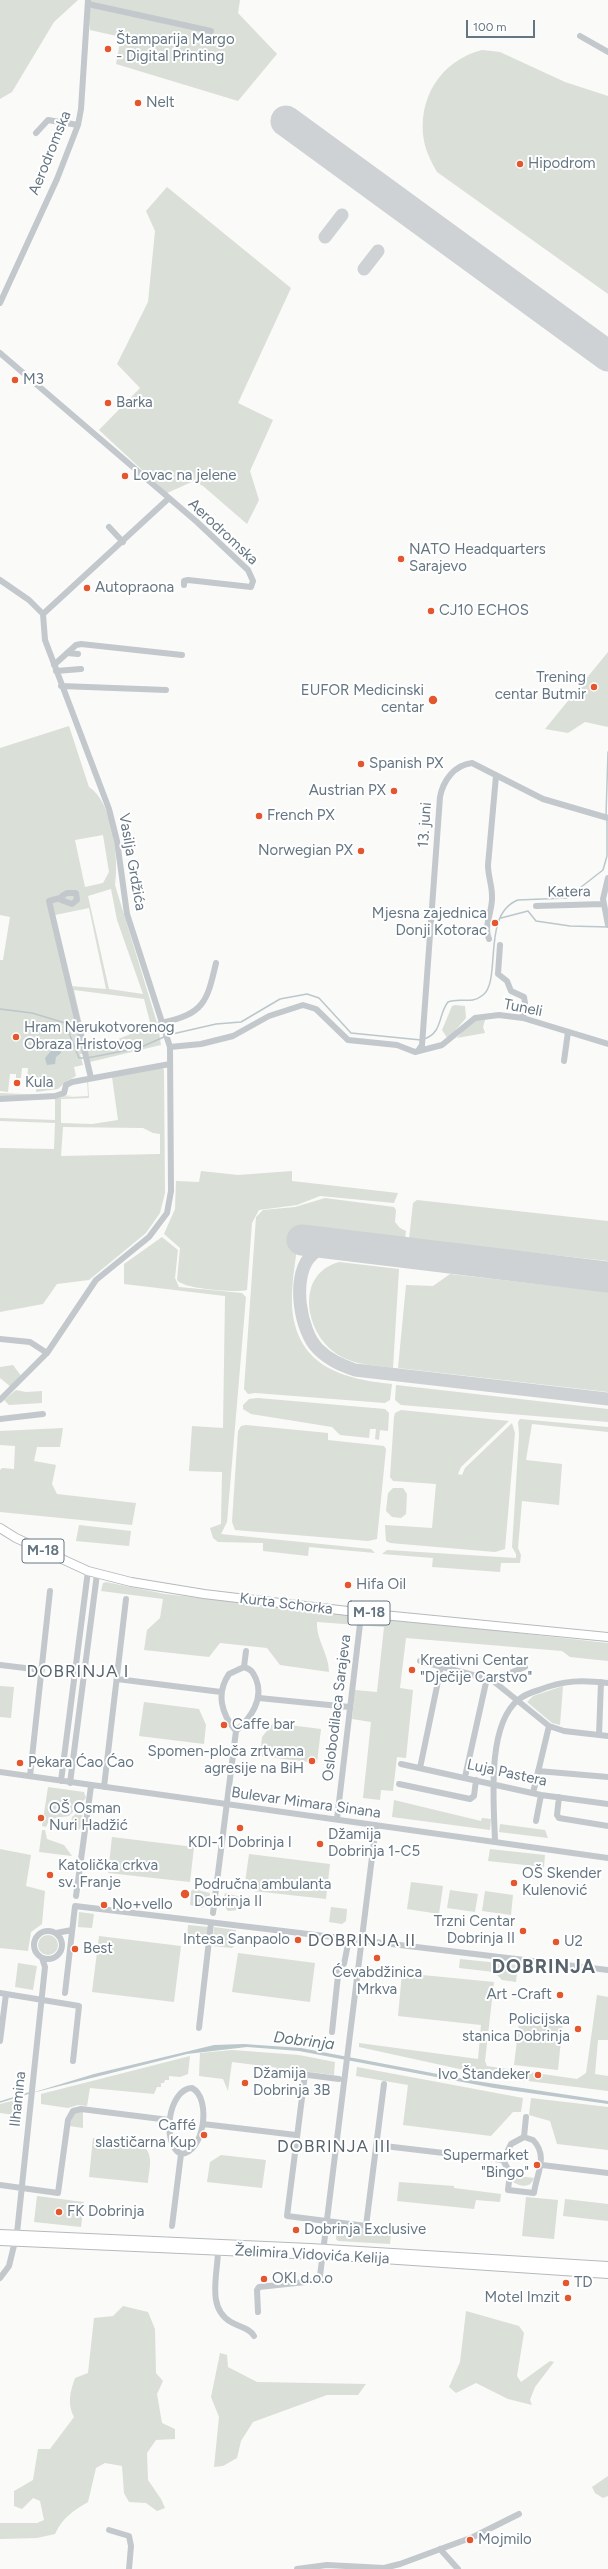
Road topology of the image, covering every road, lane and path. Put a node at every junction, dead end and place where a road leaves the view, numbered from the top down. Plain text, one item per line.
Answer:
1 (88, 2) edge
2 (212, 31) dead end
3 (580, 36) dead end
4 (608, 52) edge
5 (78, 125) junction
6 (36, 133) dead end
7 (0, 303) edge
8 (0, 353) edge
9 (168, 499) junction
10 (109, 527) dead end
11 (123, 542) junction
12 (0, 580) edge
13 (184, 585) dead end
14 (43, 614) junction
15 (67, 653) junction
16 (78, 654) dead end
17 (182, 655) dead end
18 (55, 668) junction
19 (81, 669) dead end
20 (61, 686) junction
21 (166, 690) dead end
22 (496, 776) junction
23 (605, 817) edge
24 (608, 878) edge
25 (60, 898) dead end
26 (603, 904) junction
27 (536, 906) dead end
28 (608, 925) edge
29 (489, 939) dead end
30 (500, 945) dead end
31 (216, 963) dead end
32 (523, 1018) junction
33 (162, 1025) junction
34 (568, 1032) junction
35 (608, 1044) edge
36 (170, 1047) junction
37 (420, 1048) junction
38 (564, 1061) dead end
39 (170, 1064) junction
40 (91, 1078) junction
41 (0, 1099) edge
42 (0, 1339) edge
43 (46, 1353) junction
44 (0, 1400) edge
45 (43, 1414) dead end
46 (0, 1419) edge
47 (0, 1528) edge
48 (88, 1571) junction
49 (97, 1574) junction
50 (50, 1591) dead end
51 (126, 1599) dead end
52 (360, 1624) dead end
53 (608, 1637) edge
54 (246, 1650) dead end
55 (420, 1661) dead end
56 (0, 1665) edge
57 (244, 1667) junction
58 (441, 1667) junction
59 (525, 1667) dead end
60 (42, 1670) junction
61 (117, 1679) junction
62 (490, 1679) junction
63 (601, 1682) junction
64 (608, 1683) edge
65 (221, 1692) junction
66 (258, 1698) junction
67 (517, 1701) junction
68 (349, 1707) junction
69 (549, 1726) junction
70 (236, 1731) junction
71 (599, 1735) junction
72 (608, 1736) edge
73 (401, 1764) dead end
74 (420, 1768) junction
75 (538, 1771) junction
76 (0, 1772) edge
77 (30, 1776) junction
78 (465, 1777) junction
79 (608, 1777) edge
80 (476, 1780) junction
81 (61, 1781) junction
82 (70, 1783) junction
83 (399, 1784) dead end
84 (494, 1784) junction
85 (91, 1786) junction
86 (104, 1788) junction
87 (532, 1793) junction
88 (541, 1795) junction
89 (560, 1797) junction
90 (608, 1804) edge
91 (228, 1805) junction
92 (337, 1820) junction
93 (536, 1821) dead end
94 (376, 1825) junction
95 (608, 1826) edge
96 (495, 1842) junction
97 (608, 1858) edge
98 (76, 1896) dead end
99 (213, 1913) dead end
100 (211, 1923) junction
101 (70, 1931) junction
102 (56, 1933) junction
103 (349, 1939) junction
104 (362, 1941) junction
105 (62, 1942) junction
106 (42, 1958) junction
107 (50, 1959) junction
108 (45, 1966) junction
109 (608, 1970) edge
110 (65, 1993) dead end
111 (3, 1994) edge
112 (41, 2000) junction
113 (199, 2028) dead end
114 (332, 2032) dead end
115 (0, 2041) edge
116 (73, 2061) dead end
117 (276, 2073) dead end
118 (305, 2074) junction
119 (339, 2079) dead end
120 (384, 2084) dead end
121 (526, 2117) dead end
122 (169, 2120) junction
123 (203, 2124) junction
124 (296, 2135) junction
125 (524, 2137) junction
126 (376, 2145) junction
127 (182, 2154) junction
128 (503, 2160) junction
129 (542, 2165) junction
130 (608, 2173) edge
131 (0, 2185) edge
132 (23, 2188) junction
133 (328, 2220) junction
134 (172, 2226) dead end
135 (0, 2234) edge
136 (16, 2237) junction
137 (0, 2241) edge
138 (218, 2250) junction
139 (324, 2252) junction
140 (608, 2266) edge
141 (608, 2274) edge
142 (0, 2278) edge
143 (258, 2312) dead end
144 (254, 2336) dead end
145 (519, 2514) dead end
146 (110, 2530) dead end
147 (440, 2549) junction
148 (130, 2569) edge
149 (297, 2569) edge
150 (458, 2569) edge

1 - 2 street
1 - 5 street, Aerodromska
3 - 4 street
5 - 6 street
5 - 7 street, Aerodromska
8 - 9 street, Aerodromska
9 - 11 street, Aerodromska
9 - 13 street, Aerodromska
10 - 11 street
11 - 14 street, Aerodromska
12 - 14 street
14 - 18 street, Vasilja Grdžića
15 - 16 street
15 - 17 street
15 - 18 street
18 - 19 street
18 - 20 street, Vasilja Grdžića
20 - 21 street
20 - 33 street, Vasilja Grdžića
22 - 23 street, 13. juni
22 - 29 street
22 - 37 street, 13. juni
24 - 26 street, Katera
25 - 40 street
26 - 27 street, Katera
26 - 28 street, Katera
30 - 32 street
31 - 33 street
32 - 34 street, Tuneli
32 - 37 street, Tuneli
33 - 36 street, Vasilja Grdžića
34 - 35 street, Tuneli
34 - 38 street
36 - 37 street, Tuneli
36 - 39 street
39 - 40 street
39 - 43 street
40 - 41 street
42 - 43 street
43 - 44 street
45 - 46 street
47 - 48 main road, Kurta Schorka / M-18
48 - 49 main road, Kurta Schorka / M-18
48 - 81 street
49 - 53 main road, Kurta Schorka / M-18
49 - 82 street
50 - 60 street
51 - 61 street
52 - 68 street, Oslobodilaca Sarajeva
54 - 57 street
55 - 58 street
56 - 60 street
57 - 65 street
57 - 66 street
58 - 62 street
58 - 74 street
59 - 62 street
60 - 77 street
61 - 65 street
61 - 86 street
62 - 67 street
62 - 78 street
63 - 64 street
63 - 67 street
63 - 71 street
65 - 70 street
66 - 68 street
66 - 70 street
67 - 69 street
67 - 84 street
68 - 92 street, Oslobodilaca Sarajeva
69 - 71 street
69 - 75 street
70 - 91 street
71 - 72 street
73 - 74 street, Luja Pastera
74 - 78 street, Luja Pastera
75 - 79 street
75 - 87 street
76 - 77 street, Bulevar Mimara Sinana
77 - 81 street, Bulevar Mimara Sinana
78 - 80 street, Luja Pastera
80 - 83 street
80 - 84 street, Luja Pastera
81 - 82 street, Bulevar Mimara Sinana
82 - 85 street, Bulevar Mimara Sinana
84 - 87 street, Luja Pastera
84 - 96 street
85 - 86 street, Bulevar Mimara Sinana
85 - 98 street
86 - 91 street, Bulevar Mimara Sinana
87 - 88 street, Luja Pastera
88 - 89 street, Luja Pastera
88 - 93 street
89 - 90 street, Luja Pastera
89 - 95 street
91 - 92 street, Bulevar Mimara Sinana
91 - 99 street
92 - 94 street, Bulevar Mimara Sinana
94 - 96 street, Bulevar Mimara Sinana
94 - 104 street
96 - 97 street, Bulevar Mimara Sinana
100 - 101 street
100 - 103 street
100 - 113 street
101 - 102 street
101 - 105 street
101 - 110 street
102 - 105 street
102 - 106 street
103 - 104 street
103 - 114 street
104 - 109 street
104 - 133 street
105 - 107 street
106 - 107 street
106 - 108 street, Ilhamina
107 - 108 street, Ilhamina
108 - 112 street, Ilhamina
111 - 112 street
111 - 115 street
112 - 116 street
112 - 132 street, Ilhamina
117 - 118 street
118 - 119 street
118 - 124 street
120 - 126 street
121 - 125 street
122 - 123 street
122 - 127 street
122 - 132 street
123 - 124 street
123 - 127 street
124 - 133 street
125 - 128 street
125 - 129 street
126 - 128 street
126 - 133 street
127 - 134 street
128 - 129 street
129 - 130 street
131 - 132 street
132 - 136 street, Ilhamina
133 - 139 street
135 - 136 main road
136 - 137 main road
136 - 138 main road, Želimira Vidovića Kelija
136 - 139 main road, Želimira Vidovića Kelija
136 - 142 street, Ilhamina
138 - 139 main road, Želimira Vidovića Kelija
138 - 144 street
139 - 140 main road, Želimira Vidovića Kelija
139 - 141 main road, Želimira Vidovića Kelija
139 - 143 street
145 - 147 street
146 - 148 street
147 - 149 street
147 - 150 street

